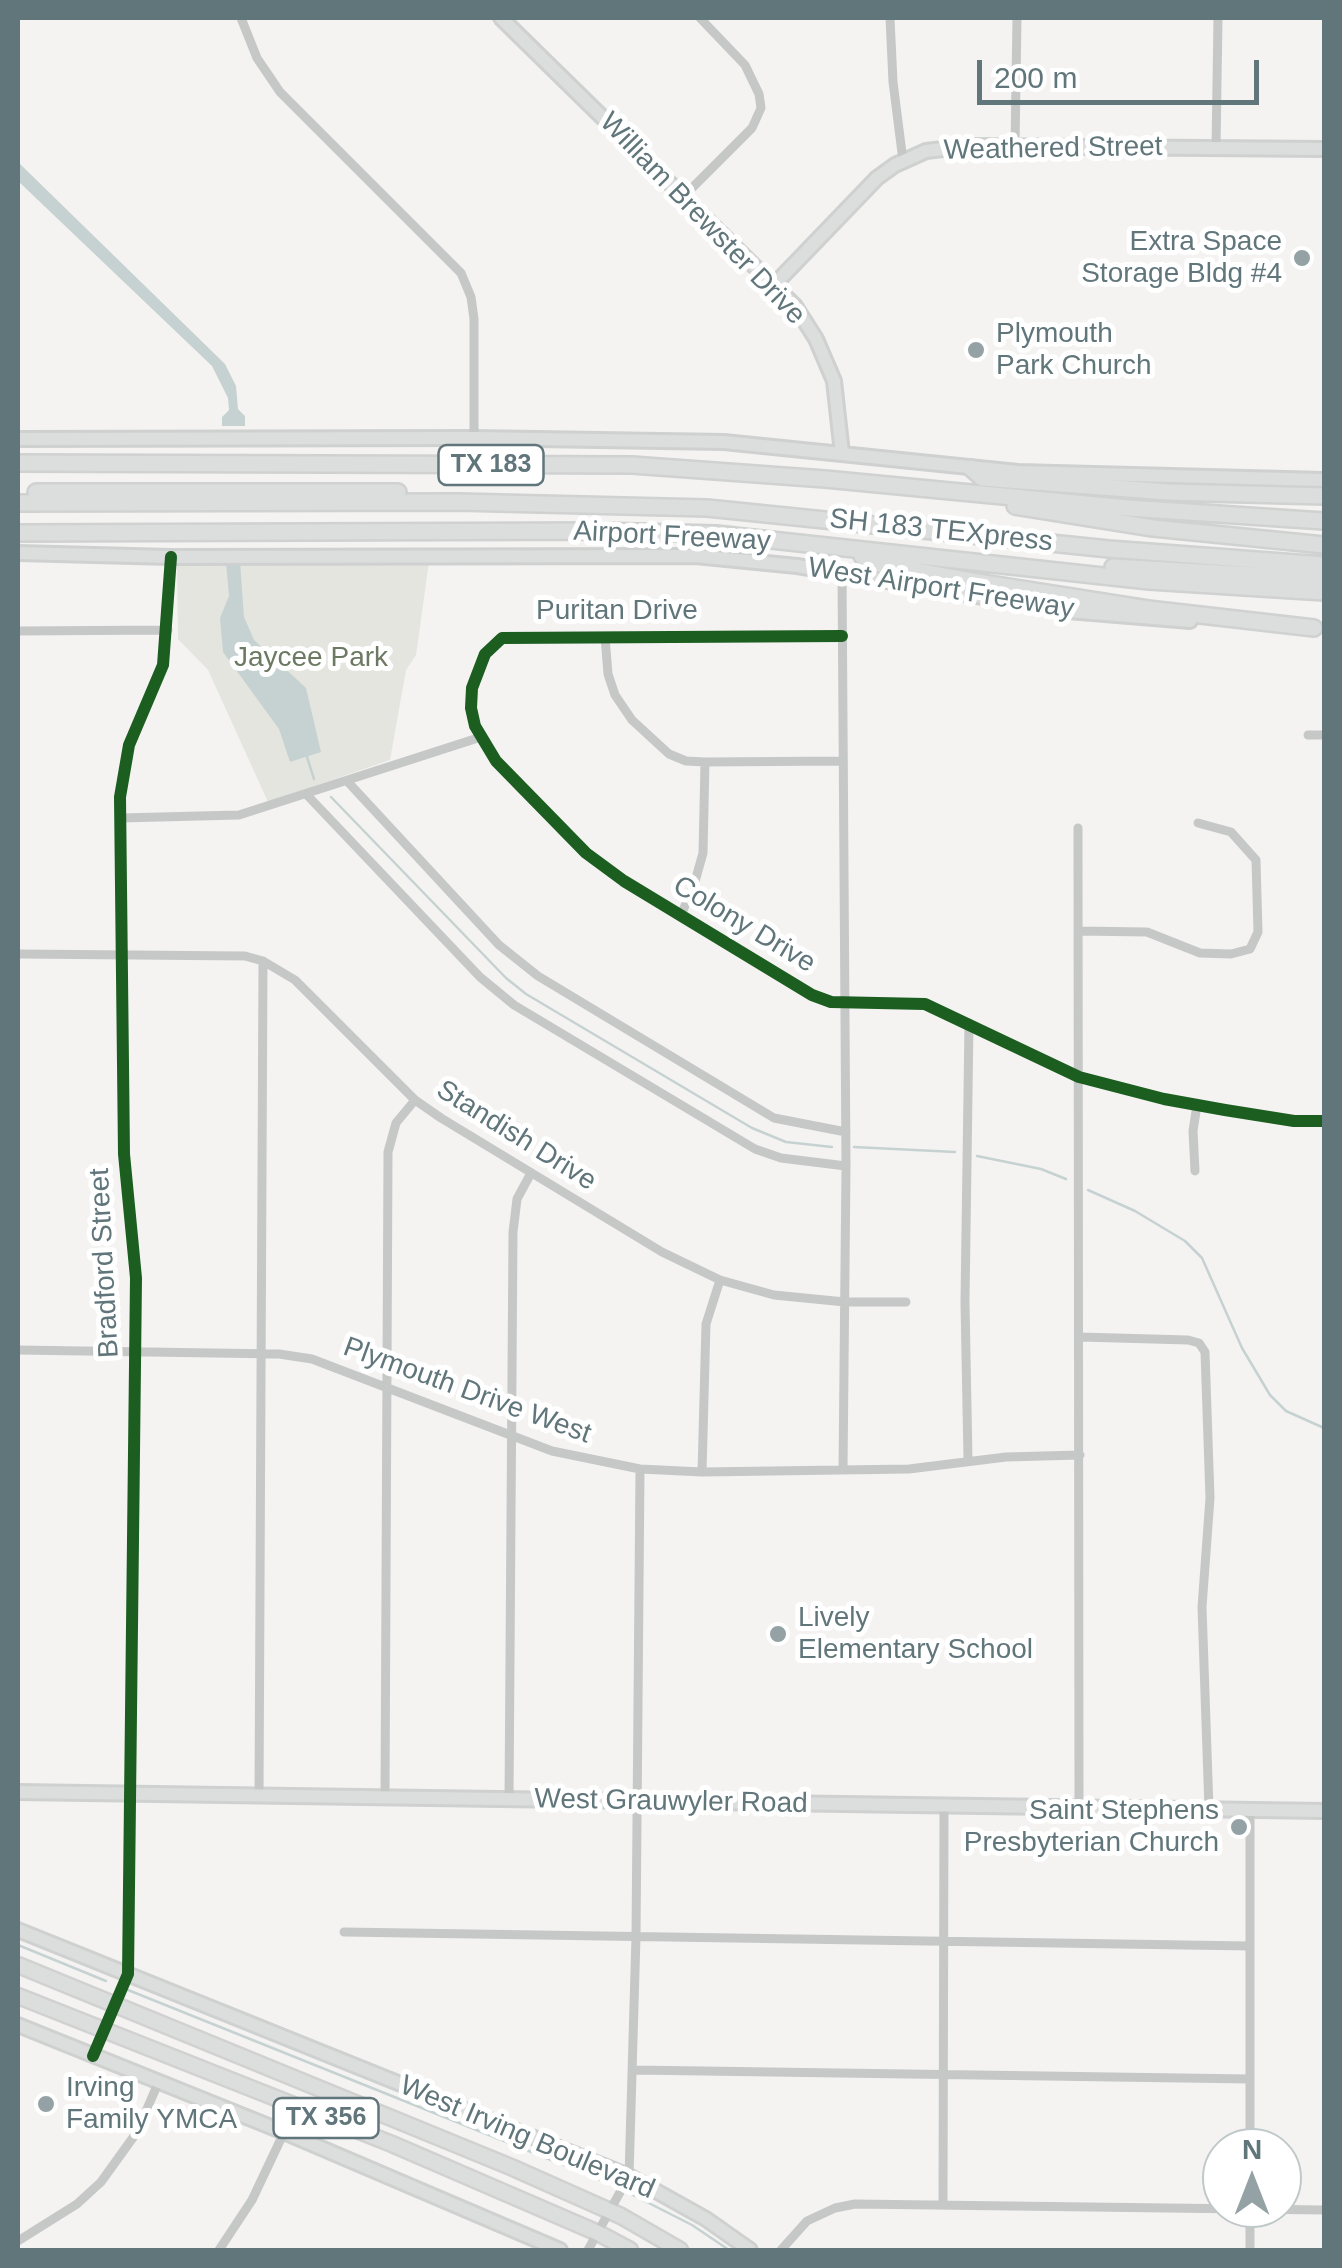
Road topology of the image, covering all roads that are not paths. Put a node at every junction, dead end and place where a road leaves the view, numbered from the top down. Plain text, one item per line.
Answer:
1 (241, 18) edge
2 (502, 18) edge
3 (700, 18) edge
4 (890, 18) edge
5 (1017, 18) edge
6 (1218, 18) edge
7 (1015, 146) junction
8 (1216, 148) junction
9 (1324, 149) edge
10 (903, 161) junction
11 (684, 196) junction
12 (774, 285) junction
13 (18, 438) edge
14 (474, 438) junction
15 (842, 453) junction
16 (18, 463) edge
17 (971, 468) junction
18 (1324, 480) edge
19 (18, 492) edge
20 (962, 494) junction
21 (1324, 496) edge
22 (18, 503) edge
23 (1324, 510) edge
24 (1236, 515) junction
25 (1324, 520) edge
26 (18, 533) edge
27 (1324, 545) edge
28 (849, 550) junction
29 (18, 554) edge
30 (1324, 556) edge
31 (170, 557) junction
32 (1324, 564) edge
33 (1024, 568) junction
34 (842, 573) junction
35 (1324, 579) edge
36 (1324, 592) edge
37 (1319, 628) edge
38 (168, 630) junction
39 (18, 631) edge
40 (842, 636) junction
41 (605, 637) junction
42 (1308, 735) dead end
43 (1324, 735) edge
44 (481, 737) junction
45 (842, 761) junction
46 (705, 762) junction
47 (347, 782) junction
48 (307, 795) junction
49 (120, 818) junction
50 (1198, 823) dead end
51 (1078, 828) dead end
52 (681, 916) junction
53 (1078, 931) junction
54 (18, 954) edge
55 (122, 954) junction
56 (263, 960) junction
57 (845, 1002) junction
58 (969, 1023) junction
59 (1079, 1076) junction
60 (415, 1100) junction
61 (1198, 1105) junction
62 (1324, 1121) edge
63 (846, 1132) junction
64 (846, 1166) junction
65 (1195, 1171) dead end
66 (531, 1173) junction
67 (720, 1280) junction
68 (845, 1302) junction
69 (906, 1302) dead end
70 (1080, 1336) junction
71 (18, 1350) edge
72 (136, 1352) junction
73 (262, 1353) junction
74 (387, 1385) junction
75 (512, 1435) junction
76 (1080, 1455) junction
77 (968, 1460) junction
78 (640, 1469) junction
79 (843, 1470) junction
80 (702, 1472) junction
81 (18, 1792) edge
82 (132, 1794) junction
83 (259, 1796) junction
84 (385, 1798) junction
85 (509, 1800) junction
86 (637, 1801) junction
87 (944, 1806) junction
88 (1079, 1808) junction
89 (1209, 1810) junction
90 (1250, 1810) junction
91 (1324, 1811) edge
92 (18, 1930) edge
93 (344, 1932) dead end
94 (636, 1937) junction
95 (944, 1941) junction
96 (1250, 1946) junction
97 (18, 1965) edge
98 (128, 1974) junction
99 (18, 1996) edge
100 (114, 2005) junction
101 (18, 2025) edge
102 (104, 2031) junction
103 (93, 2056) junction
104 (634, 2070) junction
105 (944, 2074) junction
106 (1250, 2078) junction
107 (159, 2082) junction
108 (296, 2107) junction
109 (1250, 2128) edge
110 (286, 2133) junction
111 (629, 2176) junction
112 (943, 2204) junction
113 (1202, 2207) edge
114 (610, 2211) junction
115 (598, 2232) junction
116 (18, 2241) edge
117 (219, 2250) edge
118 (560, 2250) edge
119 (588, 2250) edge
120 (630, 2250) edge
121 (680, 2250) edge
122 (750, 2250) edge
123 (781, 2250) edge

1 - 14 street
2 - 11 main road, William Brewster Drive
3 - 11 street
4 - 10 street
5 - 7 street
6 - 8 street
7 - 8 main road, Weathered Street
7 - 10 main road, Weathered Street
8 - 9 main road, Weathered Street
10 - 12 main road, Weathered Street
11 - 12 main road, William Brewster Drive
12 - 15 main road, William Brewster Drive
13 - 14 main road
14 - 15 main road
15 - 17 main road
16 - 20 highway, TX 183
17 - 18 main road
17 - 21 highway
19 - 30 highway, SH 183 TEXpress
20 - 24 highway, TX 183
20 - 27 highway
22 - 32 highway, SH 183 TEXpress
23 - 24 highway
24 - 25 highway, TX 183
26 - 28 highway, Airport Freeway
28 - 33 highway, Airport Freeway
28 - 37 highway
29 - 31 main road, West Airport Freeway
31 - 34 main road, West Airport Freeway
31 - 38 street, Bradford Street
33 - 35 highway
33 - 36 highway, Airport Freeway
34 - 37 main road, West Airport Freeway
34 - 40 street
38 - 39 street
38 - 49 street, Bradford Street
40 - 41 street, Puritan Drive
40 - 45 street
41 - 44 street, Puritan Drive
41 - 46 street
42 - 43 street
44 - 47 street
44 - 52 street, Colony Drive
45 - 46 street
45 - 57 street
46 - 52 street
47 - 48 street
47 - 63 street
48 - 49 street
48 - 64 street
49 - 55 street, Bradford Street
50 - 53 street
51 - 53 street
52 - 57 street, Colony Drive
53 - 59 street
54 - 55 street, Standish Drive
55 - 56 street, Standish Drive
55 - 72 street, Bradford Street
56 - 60 street, Standish Drive
56 - 73 street
57 - 58 street, Colony Drive
57 - 63 street
58 - 59 street, Colony Drive
58 - 77 street
59 - 61 street, Colony Drive
59 - 70 street
60 - 66 street, Standish Drive
60 - 74 street
61 - 62 street, Colony Drive
61 - 65 street
63 - 64 street
64 - 68 street
66 - 67 street, Standish Drive
66 - 75 street
67 - 68 street, Standish Drive
67 - 80 street
68 - 69 street, Standish Drive
68 - 79 street
70 - 76 street
70 - 89 street
71 - 72 street, Plymouth Drive West
72 - 73 street, Plymouth Drive West
72 - 82 street, Bradford Street
73 - 74 street, Plymouth Drive West
73 - 83 street
74 - 75 street, Plymouth Drive West
74 - 84 street
75 - 78 street, Plymouth Drive West
75 - 85 street
76 - 77 street, Plymouth Drive West
76 - 88 street
77 - 79 street, Plymouth Drive West
78 - 80 street, Plymouth Drive West
78 - 86 street
79 - 80 street, Plymouth Drive West
81 - 82 main road, West Grauwyler Road
82 - 83 main road, West Grauwyler Road
82 - 98 street, Bradford Street
83 - 84 main road, West Grauwyler Road
84 - 85 main road, West Grauwyler Road
85 - 86 main road, West Grauwyler Road
86 - 87 main road, West Grauwyler Road
86 - 94 street
87 - 88 main road, West Grauwyler Road
87 - 95 street
88 - 89 main road, West Grauwyler Road
89 - 90 main road, West Grauwyler Road
90 - 91 main road, West Grauwyler Road
90 - 96 street
92 - 98 main road, West Irving Boulevard
93 - 94 street
94 - 95 street
94 - 104 street
95 - 96 street
95 - 105 street
96 - 106 street
97 - 100 main road, West Irving Boulevard / TX 356
98 - 100 street
98 - 111 main road, West Irving Boulevard
99 - 102 main road, TX 356
100 - 102 street
100 - 114 main road, West Irving Boulevard / TX 356
101 - 103 main road
102 - 103 street
102 - 108 main road, TX 356
103 - 107 main road
104 - 105 street
104 - 111 street
105 - 106 street
105 - 112 street
106 - 109 street
107 - 110 main road
107 - 116 street
108 - 110 street
108 - 115 main road, TX 356
110 - 117 street
110 - 118 main road
111 - 114 street
111 - 122 main road, West Irving Boulevard
112 - 113 street
112 - 123 street
114 - 115 street
114 - 121 main road, West Irving Boulevard / TX 356
115 - 119 street
115 - 120 main road, TX 356

